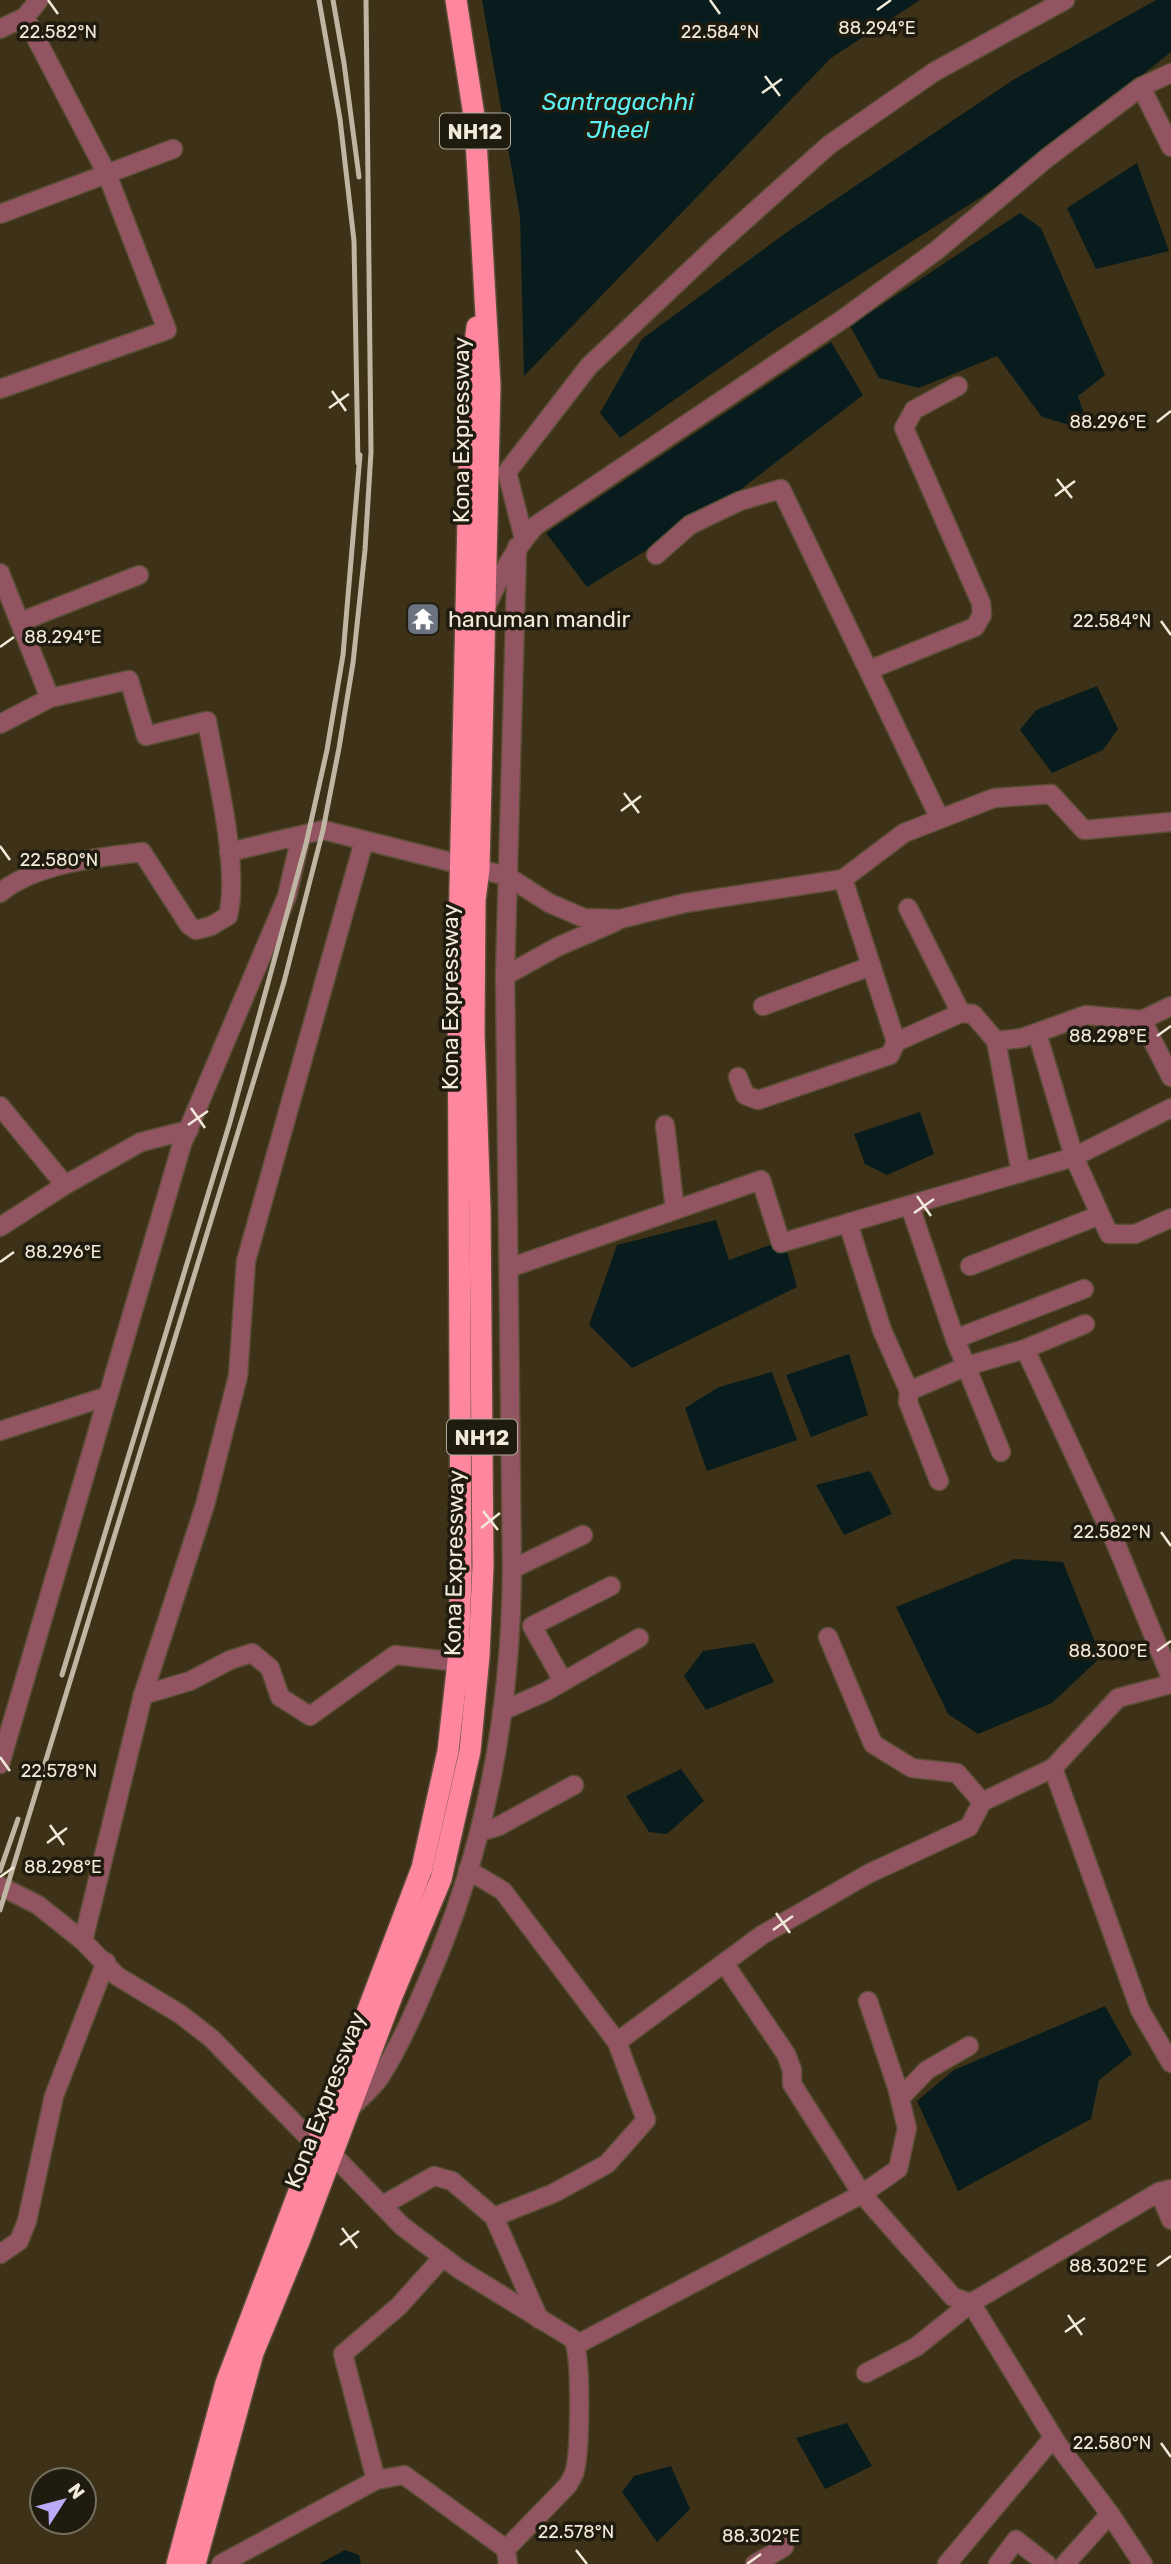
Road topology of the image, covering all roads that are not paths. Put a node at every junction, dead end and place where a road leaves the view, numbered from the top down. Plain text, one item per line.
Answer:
1 (39, 0) edge
2 (456, 0) edge
3 (1065, 0) edge
4 (25, 17) junction
5 (0, 29) edge
6 (1171, 73) edge
7 (1140, 87) junction
8 (1171, 147) edge
9 (173, 149) dead end
10 (107, 174) junction
11 (0, 214) edge
12 (483, 264) junction
13 (958, 386) dead end
14 (0, 389) edge
15 (521, 543) junction
16 (656, 555) dead end
17 (0, 573) edge
18 (139, 575) dead end
19 (486, 607) junction
20 (20, 622) junction
21 (869, 670) junction
22 (50, 698) junction
23 (0, 724) edge
24 (940, 819) junction
25 (1171, 822) edge
26 (301, 836) junction
27 (364, 841) junction
28 (229, 852) junction
29 (469, 867) junction
30 (507, 876) junction
31 (843, 879) junction
32 (0, 893) edge
33 (908, 908) dead end
34 (620, 919) junction
35 (871, 966) junction
36 (505, 976) junction
37 (763, 1006) dead end
38 (1171, 1006) edge
39 (961, 1013) junction
40 (1142, 1020) junction
41 (1037, 1033) junction
42 (996, 1041) junction
43 (896, 1042) junction
44 (738, 1077) dead end
45 (1171, 1077) edge
46 (0, 1106) edge
47 (1171, 1108) edge
48 (665, 1125) dead end
49 (190, 1130) junction
50 (1074, 1157) junction
51 (1021, 1173) junction
52 (65, 1185) junction
53 (910, 1206) junction
54 (675, 1210) junction
55 (1100, 1215) junction
56 (1171, 1218) edge
57 (848, 1223) junction
58 (0, 1227) edge
59 (970, 1266) dead end
60 (509, 1268) junction
61 (1084, 1289) dead end
62 (1086, 1324) dead end
63 (955, 1339) junction
64 (1025, 1349) junction
65 (967, 1366) junction
66 (909, 1391) junction
67 (108, 1396) junction
68 (0, 1431) edge
69 (1001, 1452) dead end
70 (939, 1481) dead end
71 (583, 1535) dead end
72 (512, 1569) junction
73 (611, 1586) dead end
74 (828, 1637) dead end
75 (639, 1638) dead end
76 (458, 1662) junction
77 (1171, 1678) edge
78 (563, 1681) junction
79 (1171, 1684) edge
80 (143, 1695) junction
81 (502, 1711) junction
82 (0, 1764) edge
83 (1053, 1768) junction
84 (574, 1785) dead end
85 (982, 1802) junction
86 (480, 1832) junction
87 (468, 1870) junction
88 (0, 1886) edge
89 (83, 1941) junction
90 (106, 1962) junction
91 (723, 1963) junction
92 (868, 2001) dead end
93 (617, 2042) junction
94 (969, 2046) dead end
95 (1171, 2063) edge
96 (900, 2098) junction
97 (349, 2110) junction
98 (325, 2149) junction
99 (1165, 2191) edge
100 (862, 2194) junction
101 (383, 2205) junction
102 (494, 2217) junction
103 (1171, 2220) edge
104 (0, 2254) edge
105 (443, 2257) junction
106 (971, 2304) junction
107 (540, 2319) junction
108 (576, 2345) junction
109 (866, 2373) dead end
110 (1053, 2438) junction
111 (376, 2480) junction
112 (1110, 2514) junction
113 (784, 2547) dead end
114 (507, 2556) edge
115 (177, 2564) edge
116 (195, 2564) edge
117 (221, 2564) edge
118 (755, 2564) edge
119 (947, 2564) edge
120 (998, 2564) edge
121 (1047, 2564) edge
122 (1065, 2564) edge
123 (1143, 2564) edge

1 - 4 street
2 - 12 highway, Kona Expressway / NH12
3 - 15 street
4 - 5 street
4 - 10 street
6 - 7 street
7 - 8 street
7 - 15 street
9 - 10 street
10 - 11 street
10 - 14 street
12 - 19 highway, Kona Expressway / NH12
12 - 29 highway, Kona Expressway / NH12
13 - 21 street
15 - 19 street
15 - 30 street
16 - 21 street
17 - 20 street
18 - 20 street
19 - 29 highway, Kona Expressway / NH12
20 - 22 street
21 - 24 street
22 - 23 street
22 - 28 street
24 - 25 street
24 - 31 street
26 - 27 street
26 - 28 street
26 - 49 street
27 - 29 street
27 - 80 street
28 - 32 street
29 - 30 street
29 - 76 highway, Kona Expressway / NH12
29 - 97 highway, Kona Expressway / NH12
30 - 34 street
30 - 36 street
31 - 34 street
31 - 35 street
33 - 39 street
34 - 36 street
35 - 37 street
35 - 43 street
36 - 60 street
38 - 40 street
39 - 42 street
39 - 43 street
40 - 41 street
40 - 45 street
41 - 42 street
41 - 50 street
42 - 51 street
43 - 44 street
46 - 52 street
47 - 50 street
48 - 54 street
49 - 52 street
49 - 67 street
50 - 51 street
50 - 55 street
51 - 53 street
52 - 58 street
53 - 57 street
53 - 63 street
54 - 57 street
54 - 60 street
55 - 56 street
55 - 59 street
57 - 66 street
60 - 72 street
61 - 63 street
62 - 64 street
63 - 65 street
64 - 65 street
64 - 77 street
65 - 66 street
65 - 69 street
66 - 70 street
67 - 68 street
67 - 82 street
71 - 72 street
72 - 81 street
73 - 78 street
74 - 85 street
75 - 78 street
76 - 80 street
76 - 98 highway, Kona Expressway / NH12
78 - 81 street
79 - 83 street
80 - 89 street
81 - 86 street
83 - 85 street
83 - 95 street
84 - 86 street
85 - 91 street
86 - 87 street
87 - 93 street
87 - 97 street
88 - 89 street
89 - 90 street
90 - 98 street
90 - 104 street
91 - 93 street
91 - 100 street
92 - 96 street
93 - 102 street
94 - 96 street
96 - 100 street
97 - 98 highway, Kona Expressway / NH12
98 - 101 street
98 - 115 highway, Kona Expressway / NH12
98 - 116 highway, Kona Expressway / NH12
99 - 103 street
99 - 106 street
100 - 106 street
100 - 108 street
101 - 102 street
101 - 105 street
102 - 107 street
105 - 107 street
105 - 111 street
106 - 109 street
106 - 110 street
107 - 108 street
108 - 114 street
110 - 112 street
110 - 119 street
111 - 114 street
111 - 117 street
112 - 122 street
112 - 123 street
113 - 118 street
120 - 121 street

